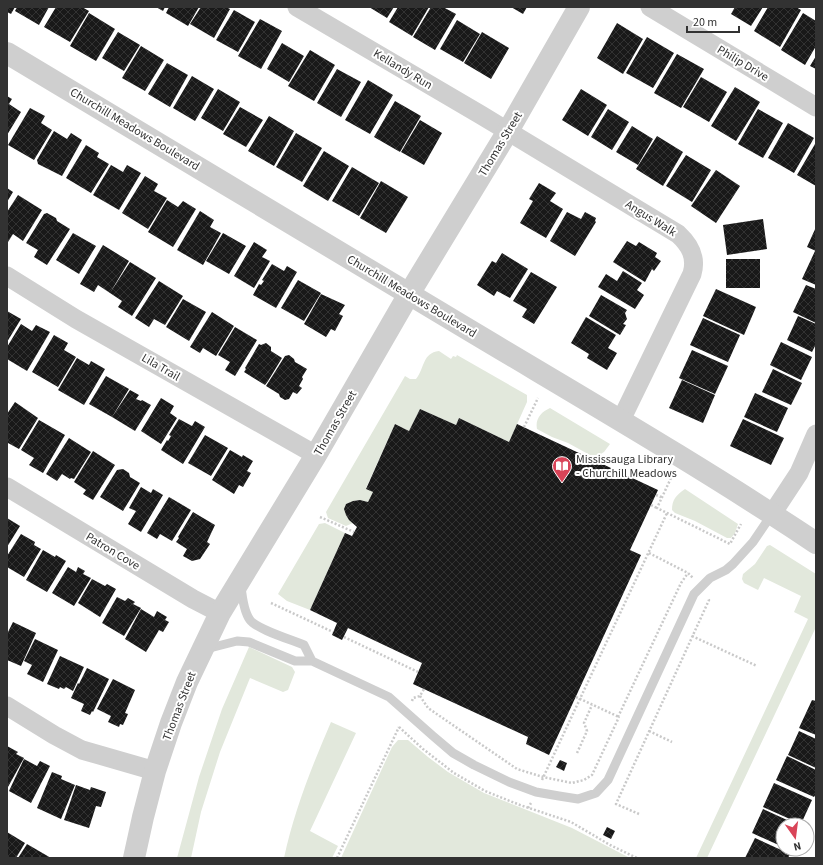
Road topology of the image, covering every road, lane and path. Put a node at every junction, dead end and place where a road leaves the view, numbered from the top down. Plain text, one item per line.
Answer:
1 (297, 7) edge
2 (579, 7) edge
3 (650, 7) edge
4 (7, 53) edge
5 (816, 107) edge
6 (508, 131) junction
7 (7, 276) edge
8 (409, 294) junction
9 (538, 398) dead end
10 (621, 420) junction
11 (524, 427) dead end
12 (816, 434) edge
13 (316, 455) junction
14 (671, 478) dead end
15 (7, 487) edge
16 (656, 495) dead end
17 (661, 497) junction
18 (651, 505) dead end
19 (657, 508) junction
20 (667, 513) junction
21 (772, 514) junction
22 (320, 517) dead end
23 (741, 524) dead end
24 (354, 532) dead end
25 (816, 543) edge
26 (688, 573) dead end
27 (240, 580) junction
28 (271, 603) dead end
29 (220, 613) junction
30 (333, 632) dead end
31 (692, 636) dead end
32 (344, 637) dead end
33 (202, 651) junction
34 (312, 661) junction
35 (758, 666) dead end
36 (418, 672) dead end
37 (424, 689) dead end
38 (420, 696) junction
39 (592, 705) dead end
40 (7, 706) edge
41 (406, 712) junction
42 (577, 753) dead end
43 (155, 771) junction
44 (543, 777) junction
45 (536, 792) junction
46 (528, 808) dead end
47 (570, 822) dead end
48 (134, 858) edge
49 (337, 858) edge
50 (637, 858) edge

1 - 6 street, Kellandy Run
2 - 6 street, Thomas Street
3 - 5 street, Philip Drive
4 - 8 street, Churchill Meadows Boulevard
6 - 8 street, Thomas Street
6 - 10 street, Angus Walk
7 - 13 street, Lila Trail
8 - 10 street, Churchill Meadows Boulevard
8 - 13 street, Thomas Street
9 - 11 path
10 - 21 street, Churchill Meadows Boulevard
12 - 21 street
13 - 27 street, Thomas Street
14 - 17 path
15 - 29 street, Patron Cove
16 - 17 path
17 - 19 path
18 - 19 path
19 - 20 path
20 - 23 path
20 - 44 path
21 - 25 street, Churchill Meadows Boulevard
21 - 45 lane
22 - 24 path
26 - 44 path
27 - 29 street, Thomas Street
27 - 34 lane
28 - 30 path
29 - 33 street, Thomas Street
31 - 35 path
32 - 36 path
33 - 34 lane
33 - 43 street, Thomas Street
34 - 41 lane
37 - 38 path
38 - 41 path
38 - 44 path
39 - 42 path
40 - 43 street
41 - 45 lane
41 - 49 path
43 - 48 street, Thomas Street
44 - 45 path
45 - 46 path
47 - 50 path

